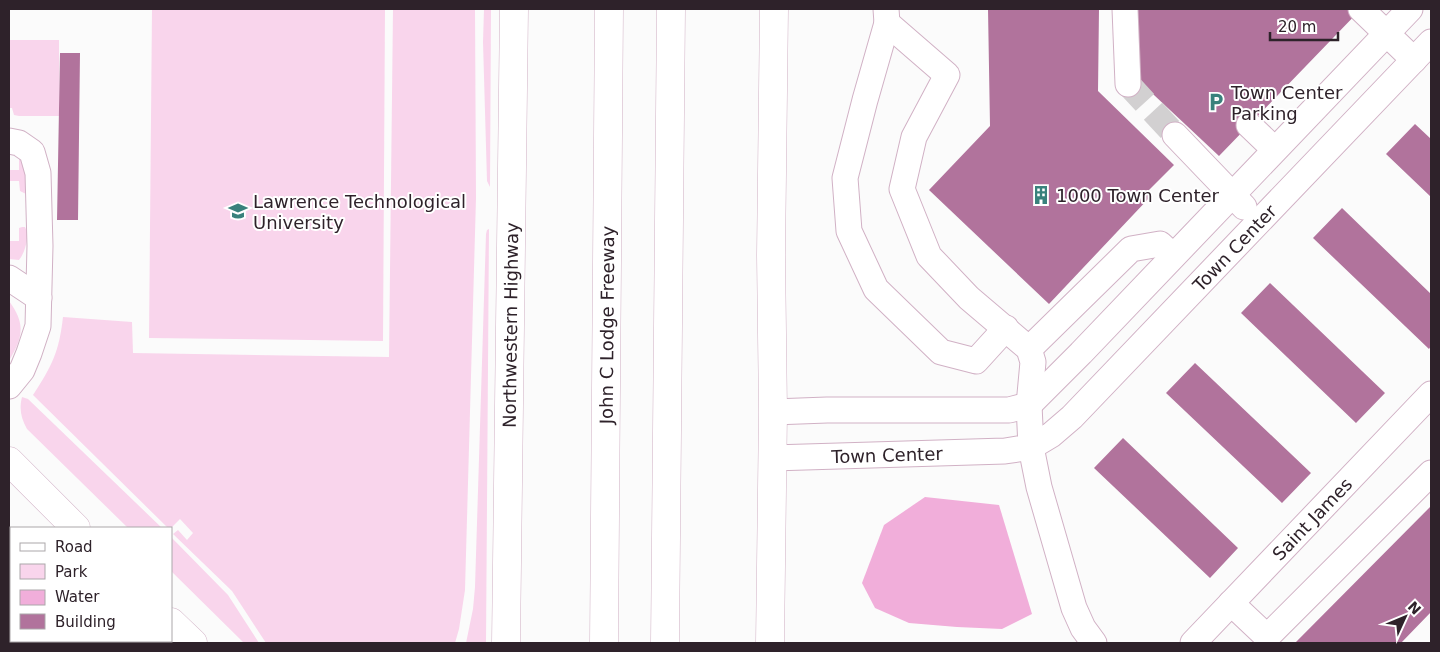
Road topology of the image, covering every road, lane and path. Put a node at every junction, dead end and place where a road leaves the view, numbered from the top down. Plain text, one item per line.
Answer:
1 (514, 9) edge
2 (609, 9) edge
3 (671, 9) edge
4 (774, 9) edge
5 (1124, 9) edge
6 (1361, 9) edge
7 (1410, 9) edge
8 (887, 16) edge
9 (1386, 33) junction
10 (1431, 42) edge
11 (1414, 60) junction
12 (1128, 84) tunnel mouth
13 (1249, 125) dead end
14 (1175, 135) tunnel mouth
15 (9, 141) edge
16 (1274, 150) junction
17 (1232, 195) junction
18 (1259, 221) junction
19 (1173, 256) junction
20 (9, 278) edge
21 (38, 298) junction
22 (1006, 328) junction
23 (1029, 348) junction
24 (9, 386) edge
25 (1431, 394) edge
26 (1029, 405) junction
27 (773, 412) junction
28 (1031, 447) junction
29 (772, 458) junction
30 (9, 461) edge
31 (1431, 473) edge
32 (75, 527) edge
33 (1231, 603) junction
34 (172, 623) edge
35 (1265, 640) edge
36 (193, 643) edge
37 (506, 643) edge
38 (604, 643) edge
39 (665, 643) edge
40 (770, 643) edge
41 (1094, 643) edge
42 (1193, 643) edge

1 - 37 main road, Northwestern Highway
2 - 38 main road, John C Lodge Freeway
3 - 39 main road
4 - 27 main road
5 - 12 street
6 - 9 street
7 - 9 street
8 - 22 street
8 - 22 street
9 - 11 street
9 - 16 street
10 - 11 street, Town Center
11 - 18 street, Town Center
13 - 16 street
14 - 17 street
15 - 21 street
16 - 17 street
17 - 18 street
17 - 19 street
18 - 28 street, Town Center
19 - 23 street
19 - 26 street
20 - 21 street
21 - 24 street
22 - 23 street
23 - 26 street
25 - 33 street, Saint James
26 - 27 street
26 - 28 street
27 - 29 main road
28 - 29 street, Town Center
28 - 41 street
29 - 40 main road
30 - 32 main road
31 - 35 street
33 - 35 street
33 - 42 street, Saint James
34 - 36 main road

